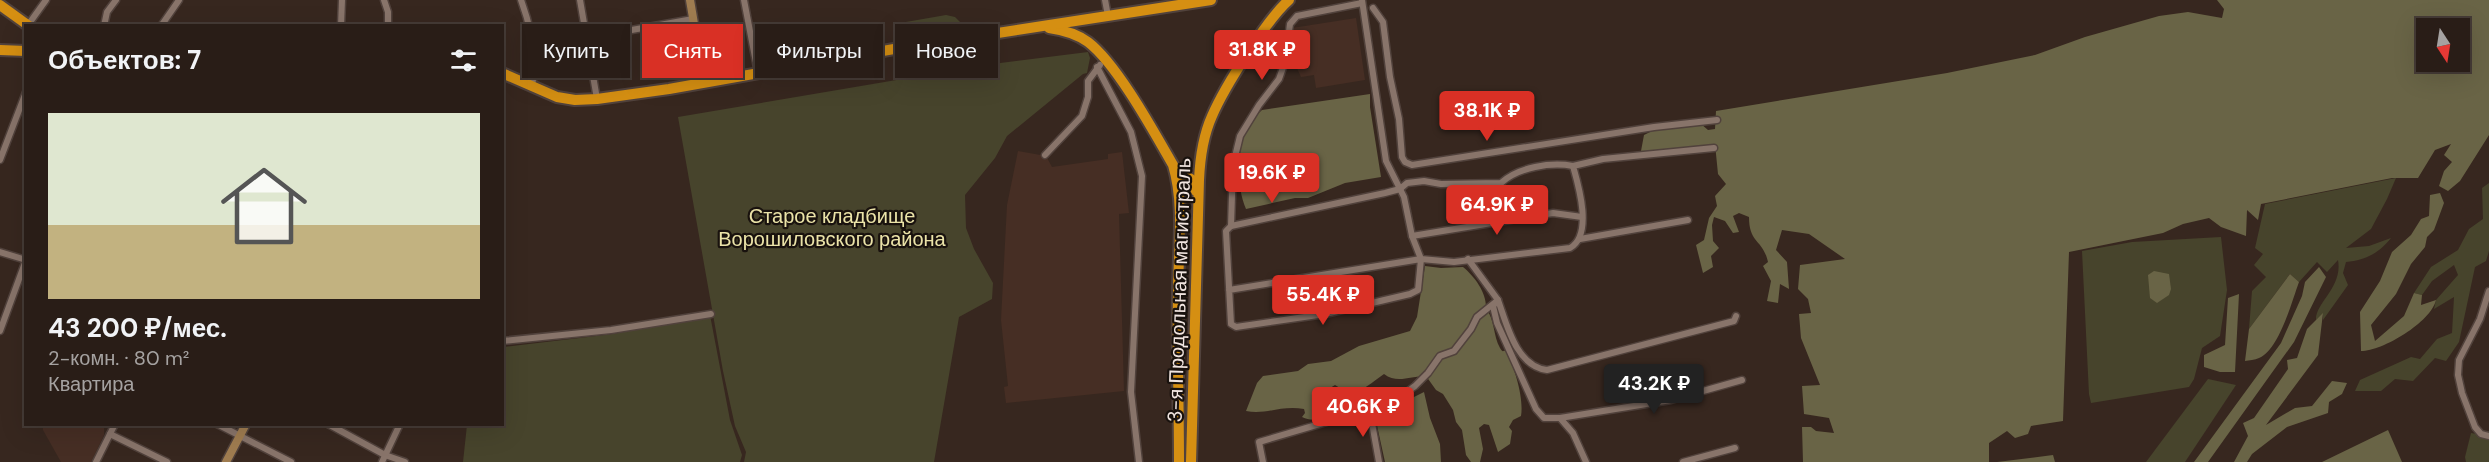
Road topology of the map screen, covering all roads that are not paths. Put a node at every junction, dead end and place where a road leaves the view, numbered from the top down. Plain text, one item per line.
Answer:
1 (46, 0) edge
2 (116, 0) edge
3 (179, 0) edge
4 (342, 0) edge
5 (384, 0) edge
6 (521, 0) edge
7 (580, 0) edge
8 (690, 0) edge
9 (744, 0) edge
10 (1105, 0) edge
11 (1211, 0) edge
12 (1278, 0) edge
13 (1289, 0) edge
14 (1362, 2) edge
15 (0, 5) edge
16 (1373, 8) dead end
17 (1275, 14) junction
18 (1108, 16) junction
19 (1090, 18) junction
20 (693, 19) junction
21 (28, 24) edge
22 (30, 24) edge
23 (104, 24) edge
24 (162, 24) edge
25 (341, 24) edge
26 (388, 24) edge
27 (584, 24) edge
28 (1040, 27) junction
29 (630, 30) edge
30 (1087, 42) junction
31 (0, 50) edge
32 (24, 51) edge
33 (883, 53) edge
34 (755, 57) edge
35 (1101, 64) junction
36 (504, 74) edge
37 (755, 74) edge
38 (594, 78) edge
39 (704, 83) junction
40 (532, 87) junction
41 (24, 97) edge
42 (597, 99) junction
43 (1717, 120) dead end
44 (1714, 148) dead end
45 (1045, 155) dead end
46 (0, 160) edge
47 (1173, 165) junction
48 (1199, 165) junction
49 (1573, 166) junction
50 (1400, 189) junction
51 (1179, 200) junction
52 (1198, 200) junction
53 (1582, 216) junction
54 (1688, 220) dead end
55 (1231, 226) junction
56 (1412, 236) junction
57 (1580, 239) junction
58 (0, 252) edge
59 (24, 259) edge
60 (1421, 259) junction
61 (1468, 259) junction
62 (24, 265) edge
63 (1229, 290) junction
64 (2489, 291) edge
65 (1498, 300) junction
66 (711, 314) dead end
67 (1736, 316) dead end
68 (0, 331) edge
69 (504, 341) edge
70 (1742, 380) dead end
71 (1370, 412) junction
72 (1560, 418) junction
73 (114, 426) edge
74 (221, 426) edge
75 (245, 426) edge
76 (332, 426) edge
77 (399, 426) edge
78 (110, 434) junction
79 (240, 435) junction
80 (2489, 436) edge
81 (1735, 448) dead end
82 (386, 455) junction
83 (96, 462) edge
84 (167, 462) edge
85 (226, 462) edge
86 (291, 462) edge
87 (382, 462) edge
88 (405, 462) edge
89 (1139, 462) edge
90 (1179, 462) edge
91 (1191, 462) edge
92 (1263, 462) edge
93 (1379, 462) edge
94 (1586, 462) edge
95 (1683, 462) edge

1 - 22 street
2 - 23 street
3 - 24 street
4 - 25 street
5 - 26 street
6 - 40 street
7 - 27 street
8 - 20 street
9 - 34 street
10 - 18 street
11 - 18 highway
12 - 17 highway
13 - 17 highway, 3-я Продольная магистраль
14 - 50 street
14 - 55 street
15 - 21 highway
16 - 43 street
17 - 48 highway, 3-я Продольная магистраль
18 - 19 highway
19 - 28 highway
19 - 30 highway
20 - 29 street
20 - 39 street
28 - 30 highway
28 - 33 highway
30 - 35 highway, 3-я Продольная магистраль
31 - 32 highway
35 - 45 street
35 - 47 highway, 3-я Продольная магистраль
35 - 89 street
36 - 40 highway
37 - 39 highway
38 - 42 street
39 - 42 highway
40 - 42 highway
41 - 46 street
44 - 49 street
47 - 48 highway
47 - 51 highway, 3-я Продольная магистраль
48 - 52 highway, 3-я Продольная магистраль
49 - 50 street
49 - 53 street
50 - 55 street
50 - 56 street
51 - 52 highway
51 - 90 highway, 3-я Продольная магистраль
52 - 91 highway, 3-я Продольная магистраль
53 - 56 street
53 - 57 street
54 - 57 street
55 - 63 street
56 - 60 street
57 - 61 street
58 - 59 street
60 - 61 street
60 - 63 street
60 - 63 street
61 - 65 street
62 - 68 street
64 - 80 street
65 - 67 street
65 - 71 street
65 - 72 street
66 - 69 street
70 - 72 street
71 - 92 street
71 - 93 street
72 - 94 street
73 - 78 street
74 - 79 street
75 - 79 street
76 - 82 street
77 - 82 street
78 - 83 street
78 - 84 street
79 - 85 street
79 - 86 street
81 - 95 street
82 - 87 street
82 - 88 street

